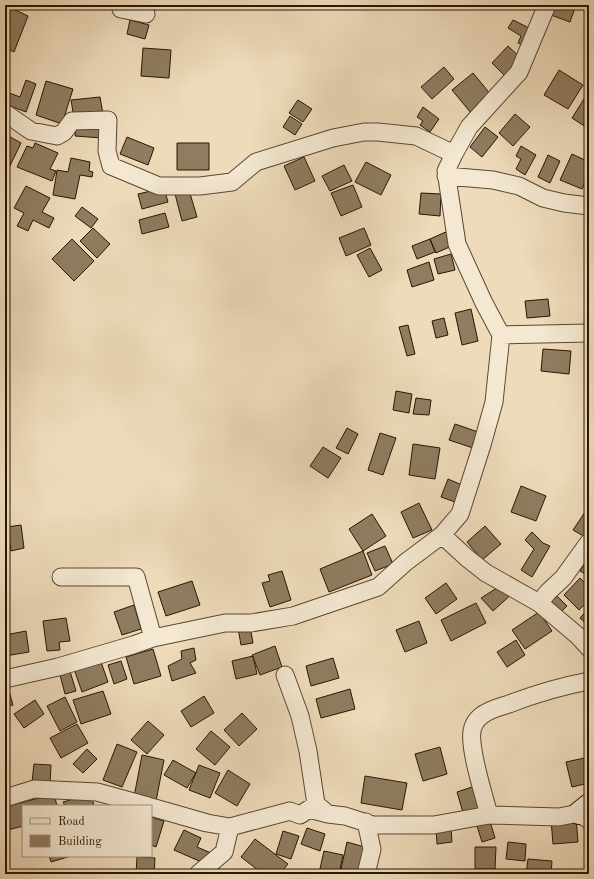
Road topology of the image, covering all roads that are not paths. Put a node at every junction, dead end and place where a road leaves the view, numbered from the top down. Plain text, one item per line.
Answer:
1 (120, 5) edge
2 (546, 5) edge
3 (146, 14) dead end
4 (5, 113) edge
5 (454, 154) junction
6 (446, 176) junction
7 (589, 206) edge
8 (589, 333) edge
9 (501, 335) junction
10 (442, 536) junction
11 (589, 542) edge
12 (61, 577) dead end
13 (539, 603) junction
14 (153, 638) junction
15 (589, 648) edge
16 (285, 675) dead end
17 (5, 678) edge
18 (589, 681) edge
19 (5, 798) edge
20 (144, 805) edge
21 (152, 807) edge
22 (586, 813) edge
23 (328, 814) junction
24 (489, 815) junction
25 (366, 822) junction
26 (230, 826) junction
27 (198, 874) edge
28 (366, 874) edge

1 - 3 street
2 - 5 street
4 - 5 street
5 - 6 street
6 - 7 street
6 - 9 street
8 - 9 street
9 - 10 street
10 - 13 street
10 - 14 street
11 - 13 street
12 - 14 street
13 - 15 street
14 - 17 street
16 - 23 street
18 - 24 street
19 - 20 street
21 - 26 street
22 - 24 street
23 - 25 street
23 - 26 street
24 - 25 street
25 - 28 street
26 - 27 street

